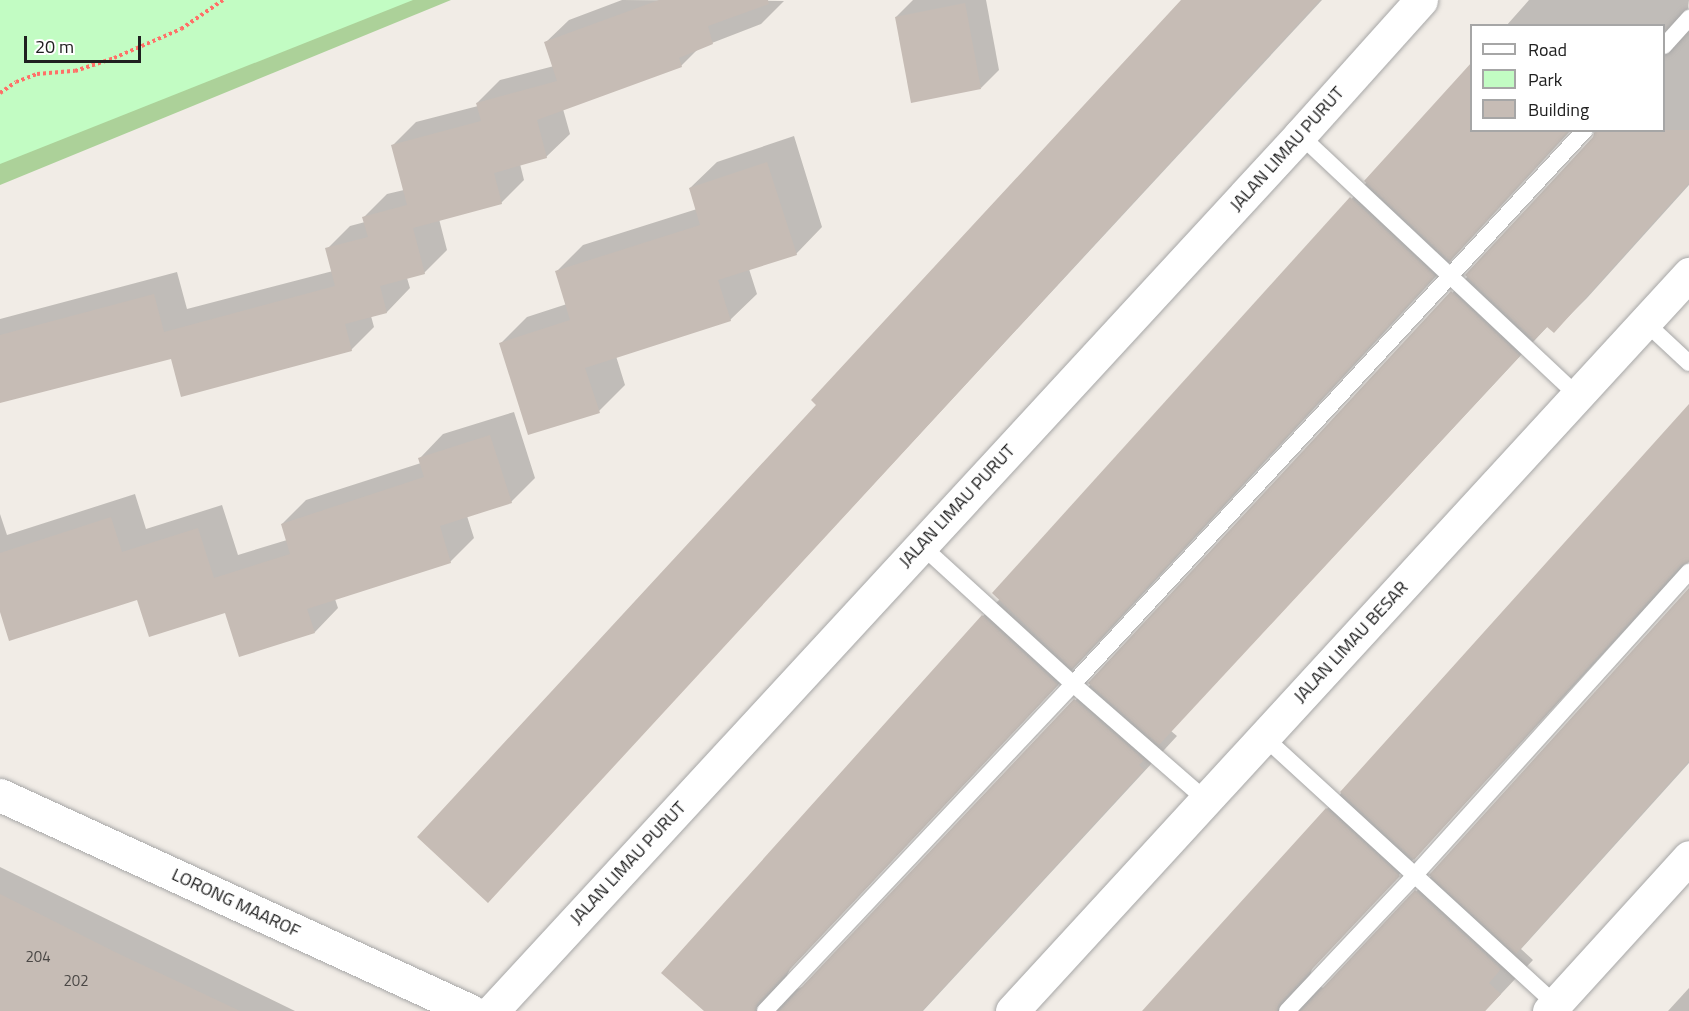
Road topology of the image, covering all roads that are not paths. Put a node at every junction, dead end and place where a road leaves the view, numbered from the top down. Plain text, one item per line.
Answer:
1 (1421, 0) edge
2 (1689, 18) edge
3 (1665, 45) edge
4 (1584, 132) edge
5 (1300, 135) junction
6 (1689, 274) edge
7 (1451, 277) junction
8 (1645, 322) junction
9 (1689, 363) edge
10 (1578, 396) junction
11 (921, 545) junction
12 (1689, 572) edge
13 (1073, 684) junction
14 (1264, 737) junction
15 (0, 795) edge
16 (1206, 800) junction
17 (1689, 857) edge
18 (1414, 876) junction
19 (1552, 1008) edge
20 (471, 1011) edge
21 (492, 1011) edge
22 (765, 1011) edge
23 (1012, 1011) edge
24 (1287, 1011) edge

1 - 5 street, JALAN LIMAU PURUT
2 - 3 lane
4 - 7 lane
5 - 7 lane
5 - 11 street, JALAN LIMAU PURUT
6 - 8 street, JALAN LIMAU BESAR
7 - 10 lane
7 - 13 lane
8 - 9 lane
8 - 10 street, JALAN LIMAU BESAR
10 - 14 street, JALAN LIMAU BESAR
11 - 13 lane
11 - 21 street, JALAN LIMAU PURUT
12 - 18 lane
13 - 16 lane
13 - 22 lane
14 - 16 street, JALAN LIMAU BESAR
14 - 18 lane
15 - 20 street, LORONG MAAROF
16 - 23 street, JALAN LIMAU BESAR
17 - 19 street
18 - 19 lane
18 - 24 lane

